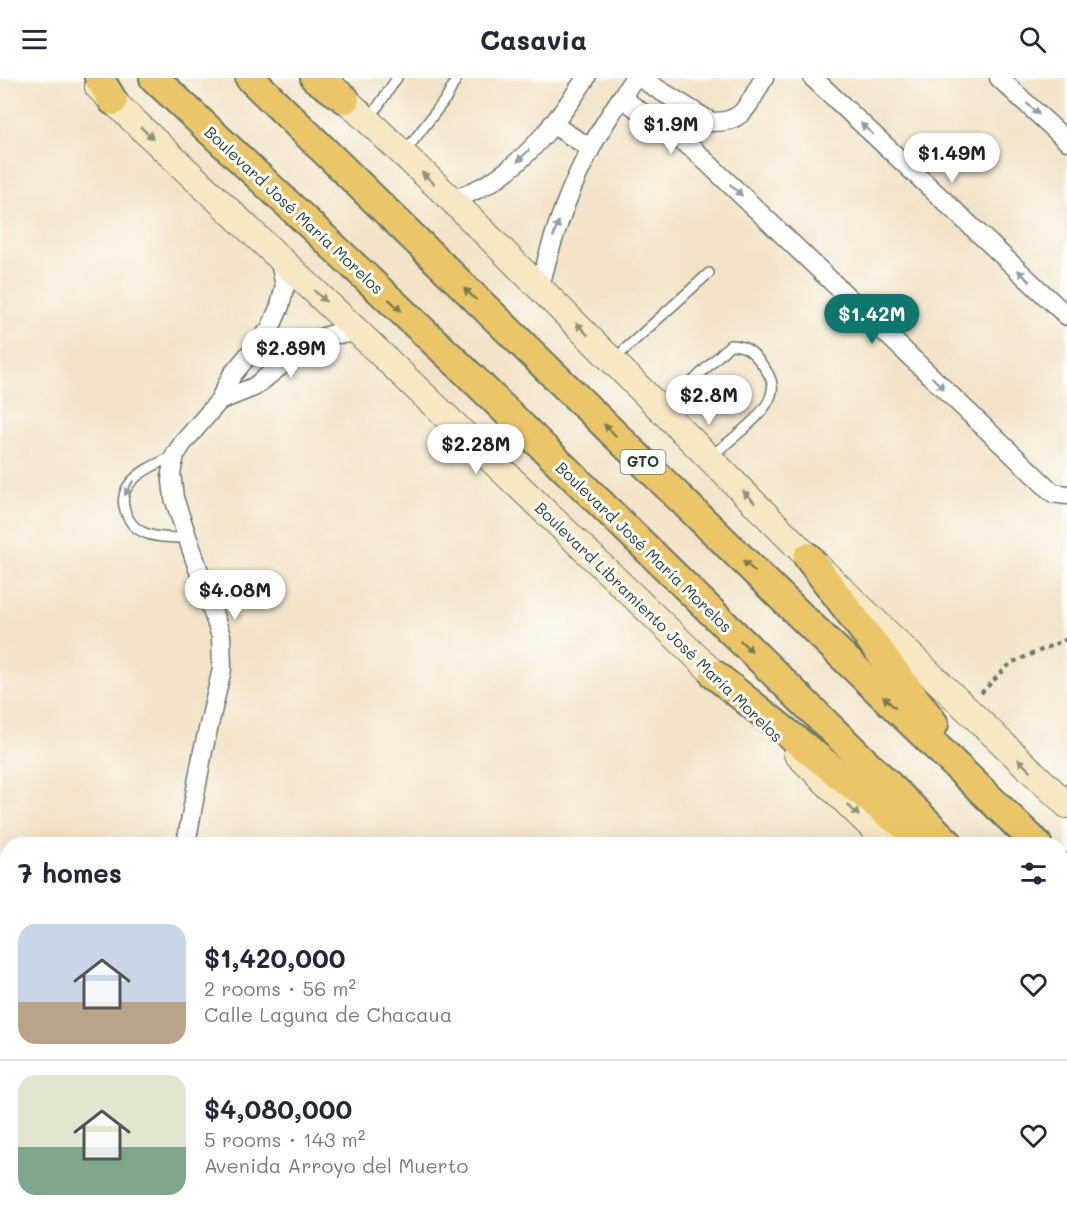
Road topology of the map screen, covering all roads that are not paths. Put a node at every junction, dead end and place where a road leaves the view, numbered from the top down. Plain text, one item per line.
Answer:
1 (90, 78) edge
2 (154, 78) edge
3 (250, 78) edge
4 (315, 78) edge
5 (323, 78) edge
6 (396, 78) edge
7 (457, 78) edge
8 (586, 78) edge
9 (634, 78) edge
10 (640, 78) edge
11 (764, 78) edge
12 (813, 78) edge
13 (999, 78) edge
14 (106, 89) edge
15 (622, 98) junction
16 (345, 99) junction
17 (368, 121) junction
18 (711, 122) junction
19 (552, 124) junction
20 (1067, 141) edge
21 (590, 148) junction
22 (694, 150) junction
23 (402, 154) junction
24 (453, 201) junction
25 (279, 257) junction
26 (709, 273) dead end
27 (540, 286) junction
28 (1067, 316) edge
29 (359, 333) junction
30 (613, 360) junction
31 (219, 401) junction
32 (663, 411) junction
33 (176, 455) junction
34 (709, 457) junction
35 (1067, 495) edge
36 (188, 538) junction
37 (808, 557) junction
38 (715, 675) junction
39 (1067, 805) edge
40 (998, 806) junction
41 (187, 837) edge
42 (882, 837) edge
43 (923, 837) edge
44 (942, 837) edge
45 (1030, 837) edge

1 - 14 street, Boulevard Libramiento José María Morelos
2 -> 44 main road, Boulevard José María Morelos
40 -> 3 main road, GTO
4 - 16 main road
5 - 16 street
6 - 17 lane
7 - 23 lane
8 - 19 street
9 - 15 street
10 - 18 street
11 - 18 street
28 -> 12 street
13 -> 20 street
14 -> 25 street, Boulevard Libramiento José María Morelos
15 - 21 street
15 - 22 street
16 - 17 street
17 - 23 street
18 - 22 street
19 - 21 street
19 -> 24 street
27 -> 21 street
22 -> 35 street
24 -> 23 street
24 - 27 street
25 -> 29 street, Boulevard Libramiento José María Morelos
25 - 31 street
26 - 30 lane
30 -> 27 street
29 - 31 street
29 - 38 street, Boulevard Libramiento José María Morelos
30 - 32 street
31 - 33 street
32 - 34 street
32 - 34 lane
33 - 36 street
33 -> 36 lane
37 -> 34 street
36 - 41 street
39 -> 37 street
37 - 40 main road
38 -> 42 street, Boulevard Libramiento José María Morelos
38 - 43 main road
40 - 45 main road, GTO

